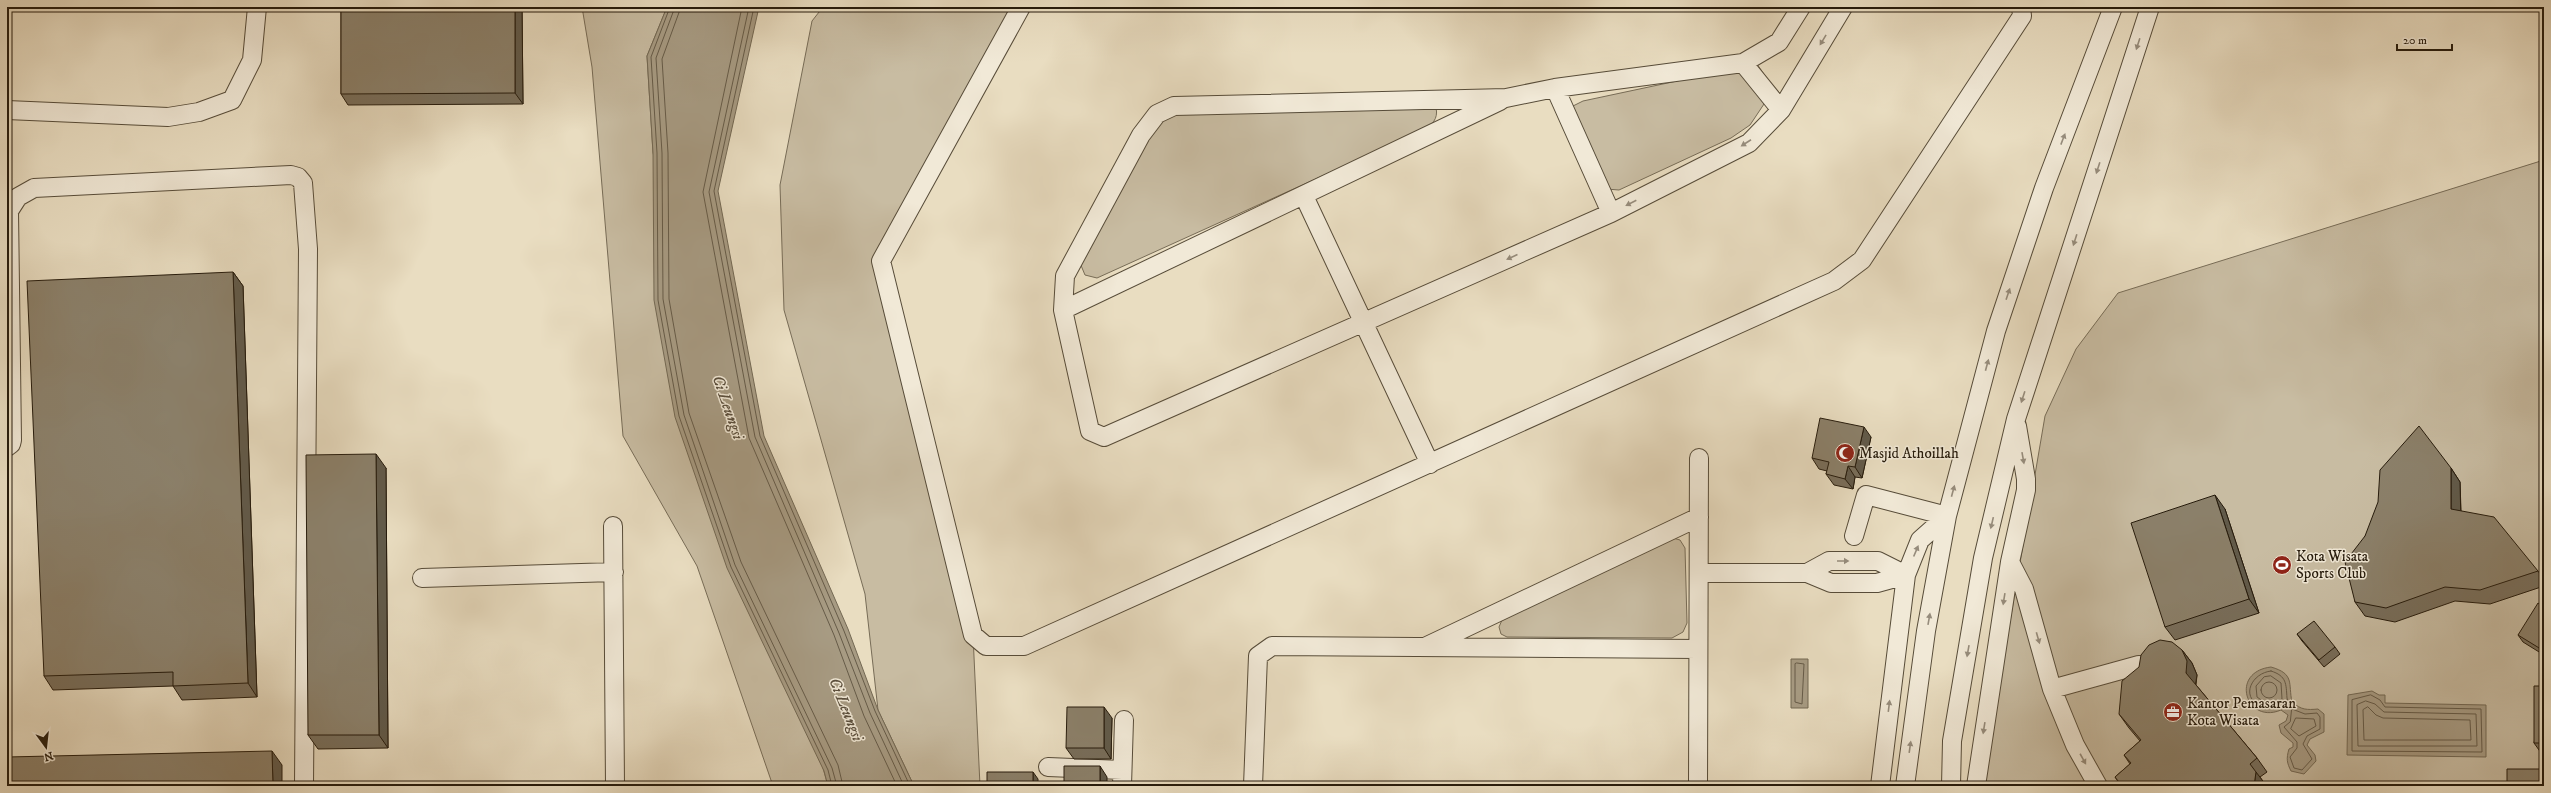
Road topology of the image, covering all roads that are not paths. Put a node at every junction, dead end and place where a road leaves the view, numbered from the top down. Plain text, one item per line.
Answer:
1 (257, 7) edge
2 (1021, 7) edge
3 (1801, 7) edge
4 (1843, 7) edge
5 (2021, 7) edge
6 (2112, 7) edge
7 (2150, 7) edge
8 (1743, 63) junction
9 (1554, 88) junction
10 (1506, 98) junction
11 (7, 110) edge
12 (1781, 110) junction
13 (1304, 196) junction
14 (1611, 213) junction
15 (1063, 310) junction
16 (1365, 322) junction
17 (2016, 419) junction
18 (7, 447) edge
19 (1699, 458) dead end
20 (1430, 464) junction
21 (1946, 516) junction
22 (1699, 517) junction
23 (613, 526) dead end
24 (1854, 536) dead end
25 (2010, 562) junction
26 (614, 572) junction
27 (1699, 573) junction
28 (1906, 575) junction
29 (422, 578) dead end
30 (1423, 648) junction
31 (1698, 649) junction
32 (2138, 665) edge
33 (2052, 689) junction
34 (1124, 720) dead end
35 (1048, 767) dead end
36 (1122, 778) edge
37 (304, 786) edge
38 (615, 786) edge
39 (1253, 786) edge
40 (1698, 786) edge
41 (1880, 786) edge
42 (1905, 786) edge
43 (1951, 786) edge
44 (1976, 786) edge
45 (2098, 786) edge

1 - 11 street
2 - 20 street
3 - 8 street
4 -> 12 street
5 - 20 street
21 -> 6 street
7 -> 17 street
8 - 9 street
8 - 12 street
9 - 10 street
9 - 14 street
10 - 13 street
10 - 15 street
12 -> 14 street
13 - 15 street
13 - 16 street
14 -> 16 street
15 - 16 street
16 - 20 street
17 -> 25 street
17 -> 43 street
18 - 37 street
19 - 22 street
21 - 24 street
28 -> 21 street
42 -> 21 street
22 - 27 street
22 - 30 street
23 - 26 street
25 -> 33 street
25 -> 44 street
26 - 29 street
26 - 38 street
27 - 28 street
27 - 31 street
41 -> 28 street
30 - 31 street
30 - 39 street
31 - 40 street
32 - 33 street
33 -> 45 street
34 - 36 street
35 - 36 street

